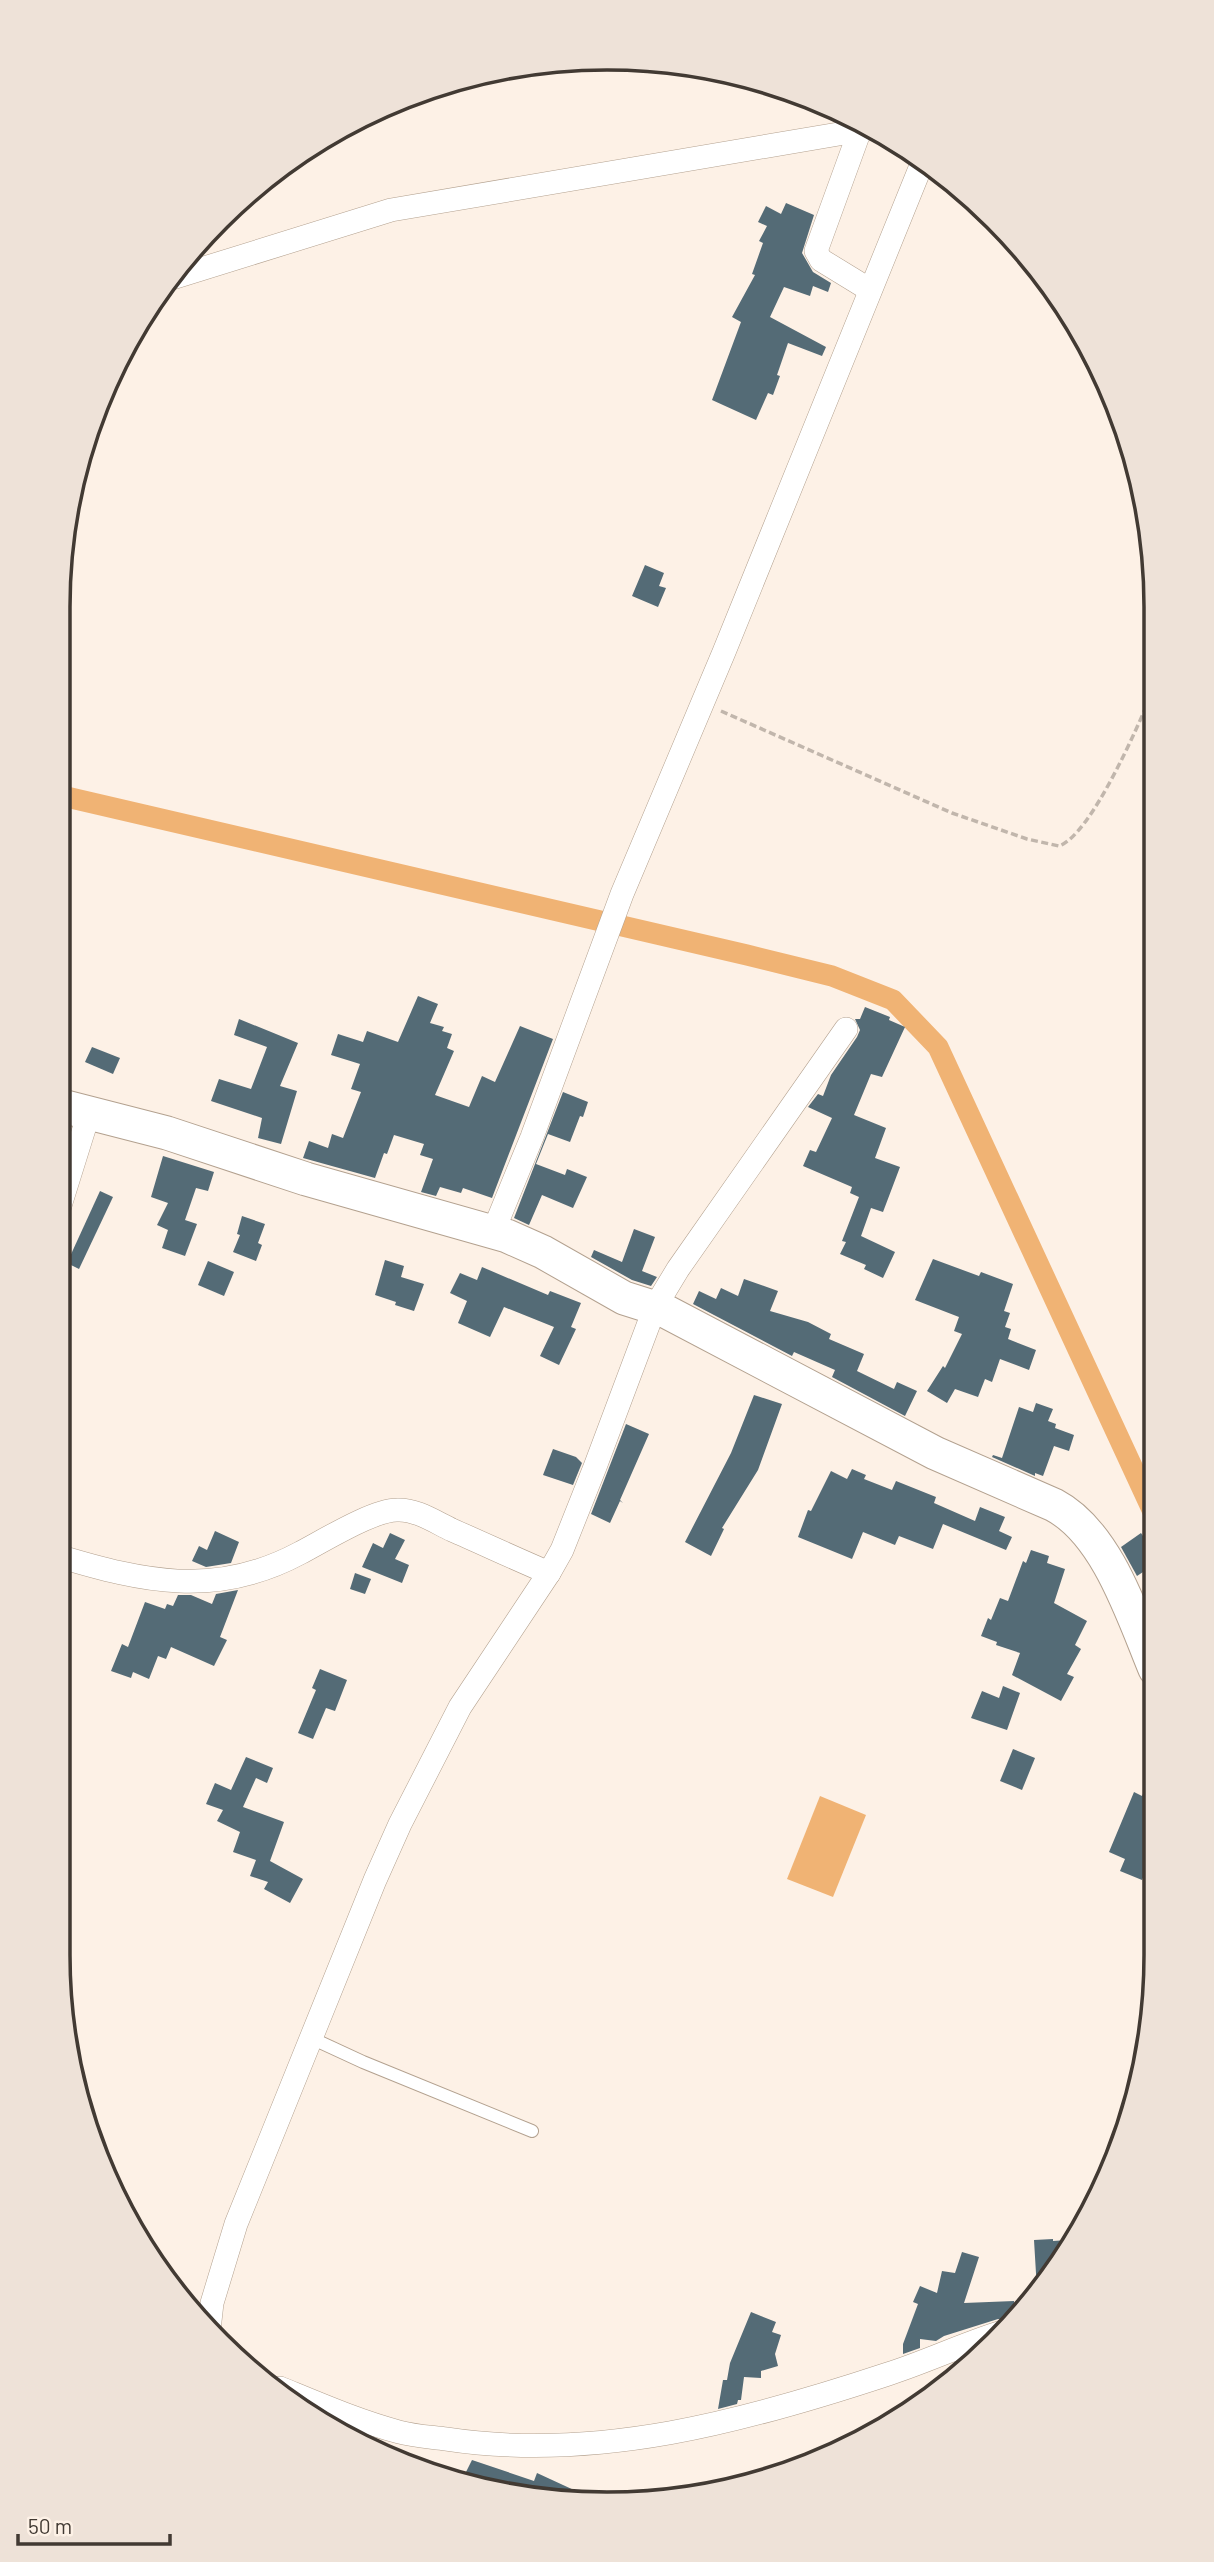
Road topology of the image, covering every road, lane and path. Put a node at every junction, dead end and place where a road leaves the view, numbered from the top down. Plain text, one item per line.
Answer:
1 (856, 131) edge
2 (862, 134) edge
3 (919, 171) edge
4 (186, 274) edge
5 (870, 290) junction
6 (703, 703) junction
7 (1144, 710) edge
8 (846, 1029) dead end
9 (73, 1109) edge
10 (70, 1130) edge
11 (493, 1232) junction
12 (655, 1307) junction
13 (70, 1559) edge
14 (549, 1573) junction
15 (1144, 1644) edge
16 (311, 2038) junction
17 (532, 2131) dead end
18 (210, 2317) edge
19 (986, 2336) edge
20 (305, 2398) edge

1 - 4 street
2 - 5 street
3 - 5 street
5 - 6 street
6 - 7 path
6 - 11 street
8 - 12 street
9 - 10 street
9 - 11 street
11 - 12 street
12 - 14 street
12 - 15 street
13 - 14 street
14 - 16 street
16 - 17 lane
16 - 18 street
19 - 20 street

